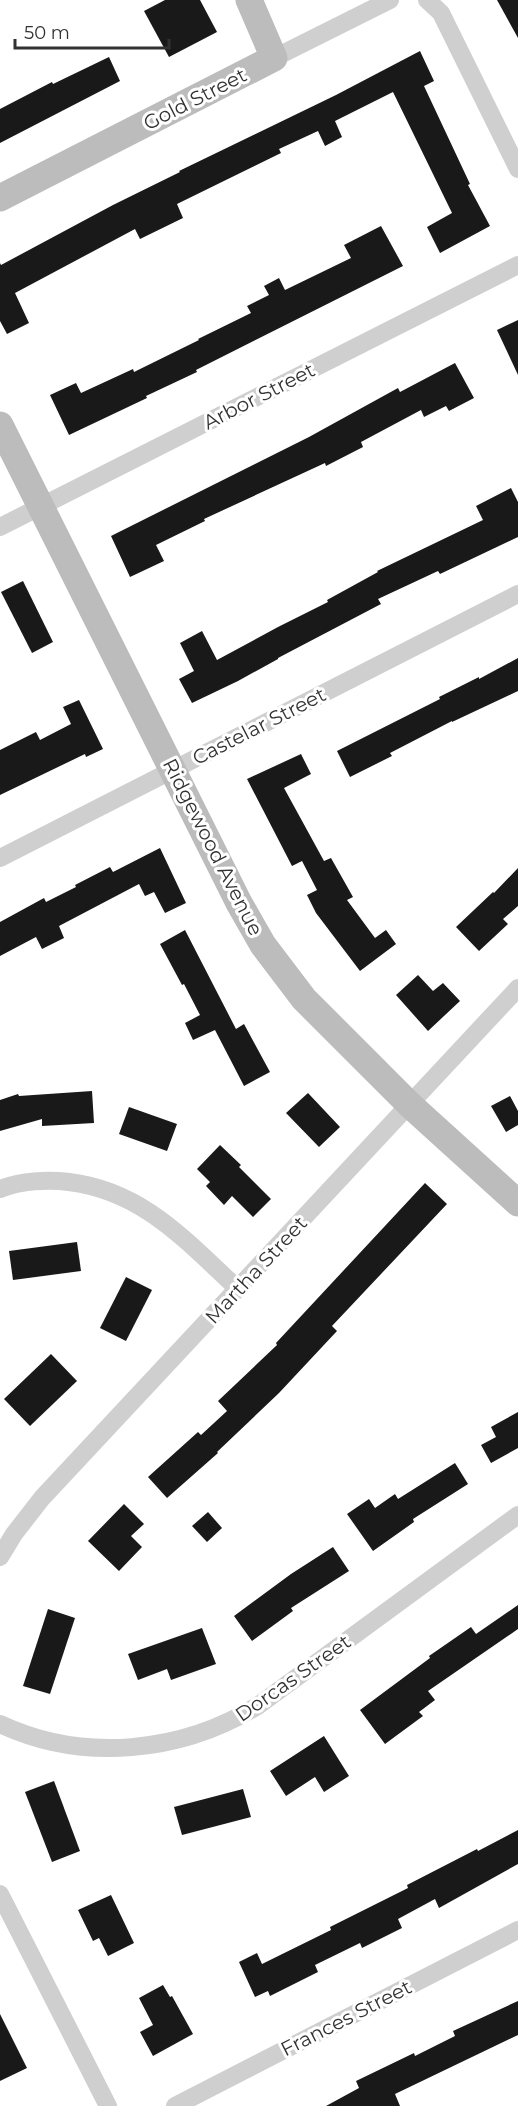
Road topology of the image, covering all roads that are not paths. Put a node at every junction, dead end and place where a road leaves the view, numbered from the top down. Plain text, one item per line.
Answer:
1 (249, 0) edge
2 (390, 0) edge
3 (427, 0) edge
4 (274, 58) junction
5 (518, 169) edge
6 (0, 198) edge
7 (518, 265) edge
8 (0, 425) edge
9 (41, 506) junction
10 (0, 527) edge
11 (518, 594) edge
12 (173, 769) junction
13 (0, 858) edge
14 (518, 988) edge
15 (410, 1105) junction
16 (0, 1189) edge
17 (518, 1203) edge
18 (238, 1289) junction
19 (518, 1515) edge
20 (0, 1557) edge
21 (0, 1724) edge
22 (0, 1894) edge
23 (518, 1930) edge
24 (108, 2106) edge
25 (175, 2106) edge

1 - 4 main road
2 - 4 street, Gold Street
3 - 5 street
4 - 6 main road, Gold Street
7 - 9 street, Arbor Street
8 - 9 main road, Ridgewood Avenue
9 - 10 street, Arbor Street
9 - 12 main road, Ridgewood Avenue
11 - 12 street, Castelar Street
12 - 13 street, Castelar Street
12 - 15 main road, Ridgewood Avenue
14 - 15 street, Martha Street
15 - 17 main road, Ridgewood Avenue
15 - 18 street, Martha Street
16 - 18 street
18 - 20 street, Martha Street
19 - 21 street, Dorcas Street
22 - 24 street
23 - 25 street, Frances Street

